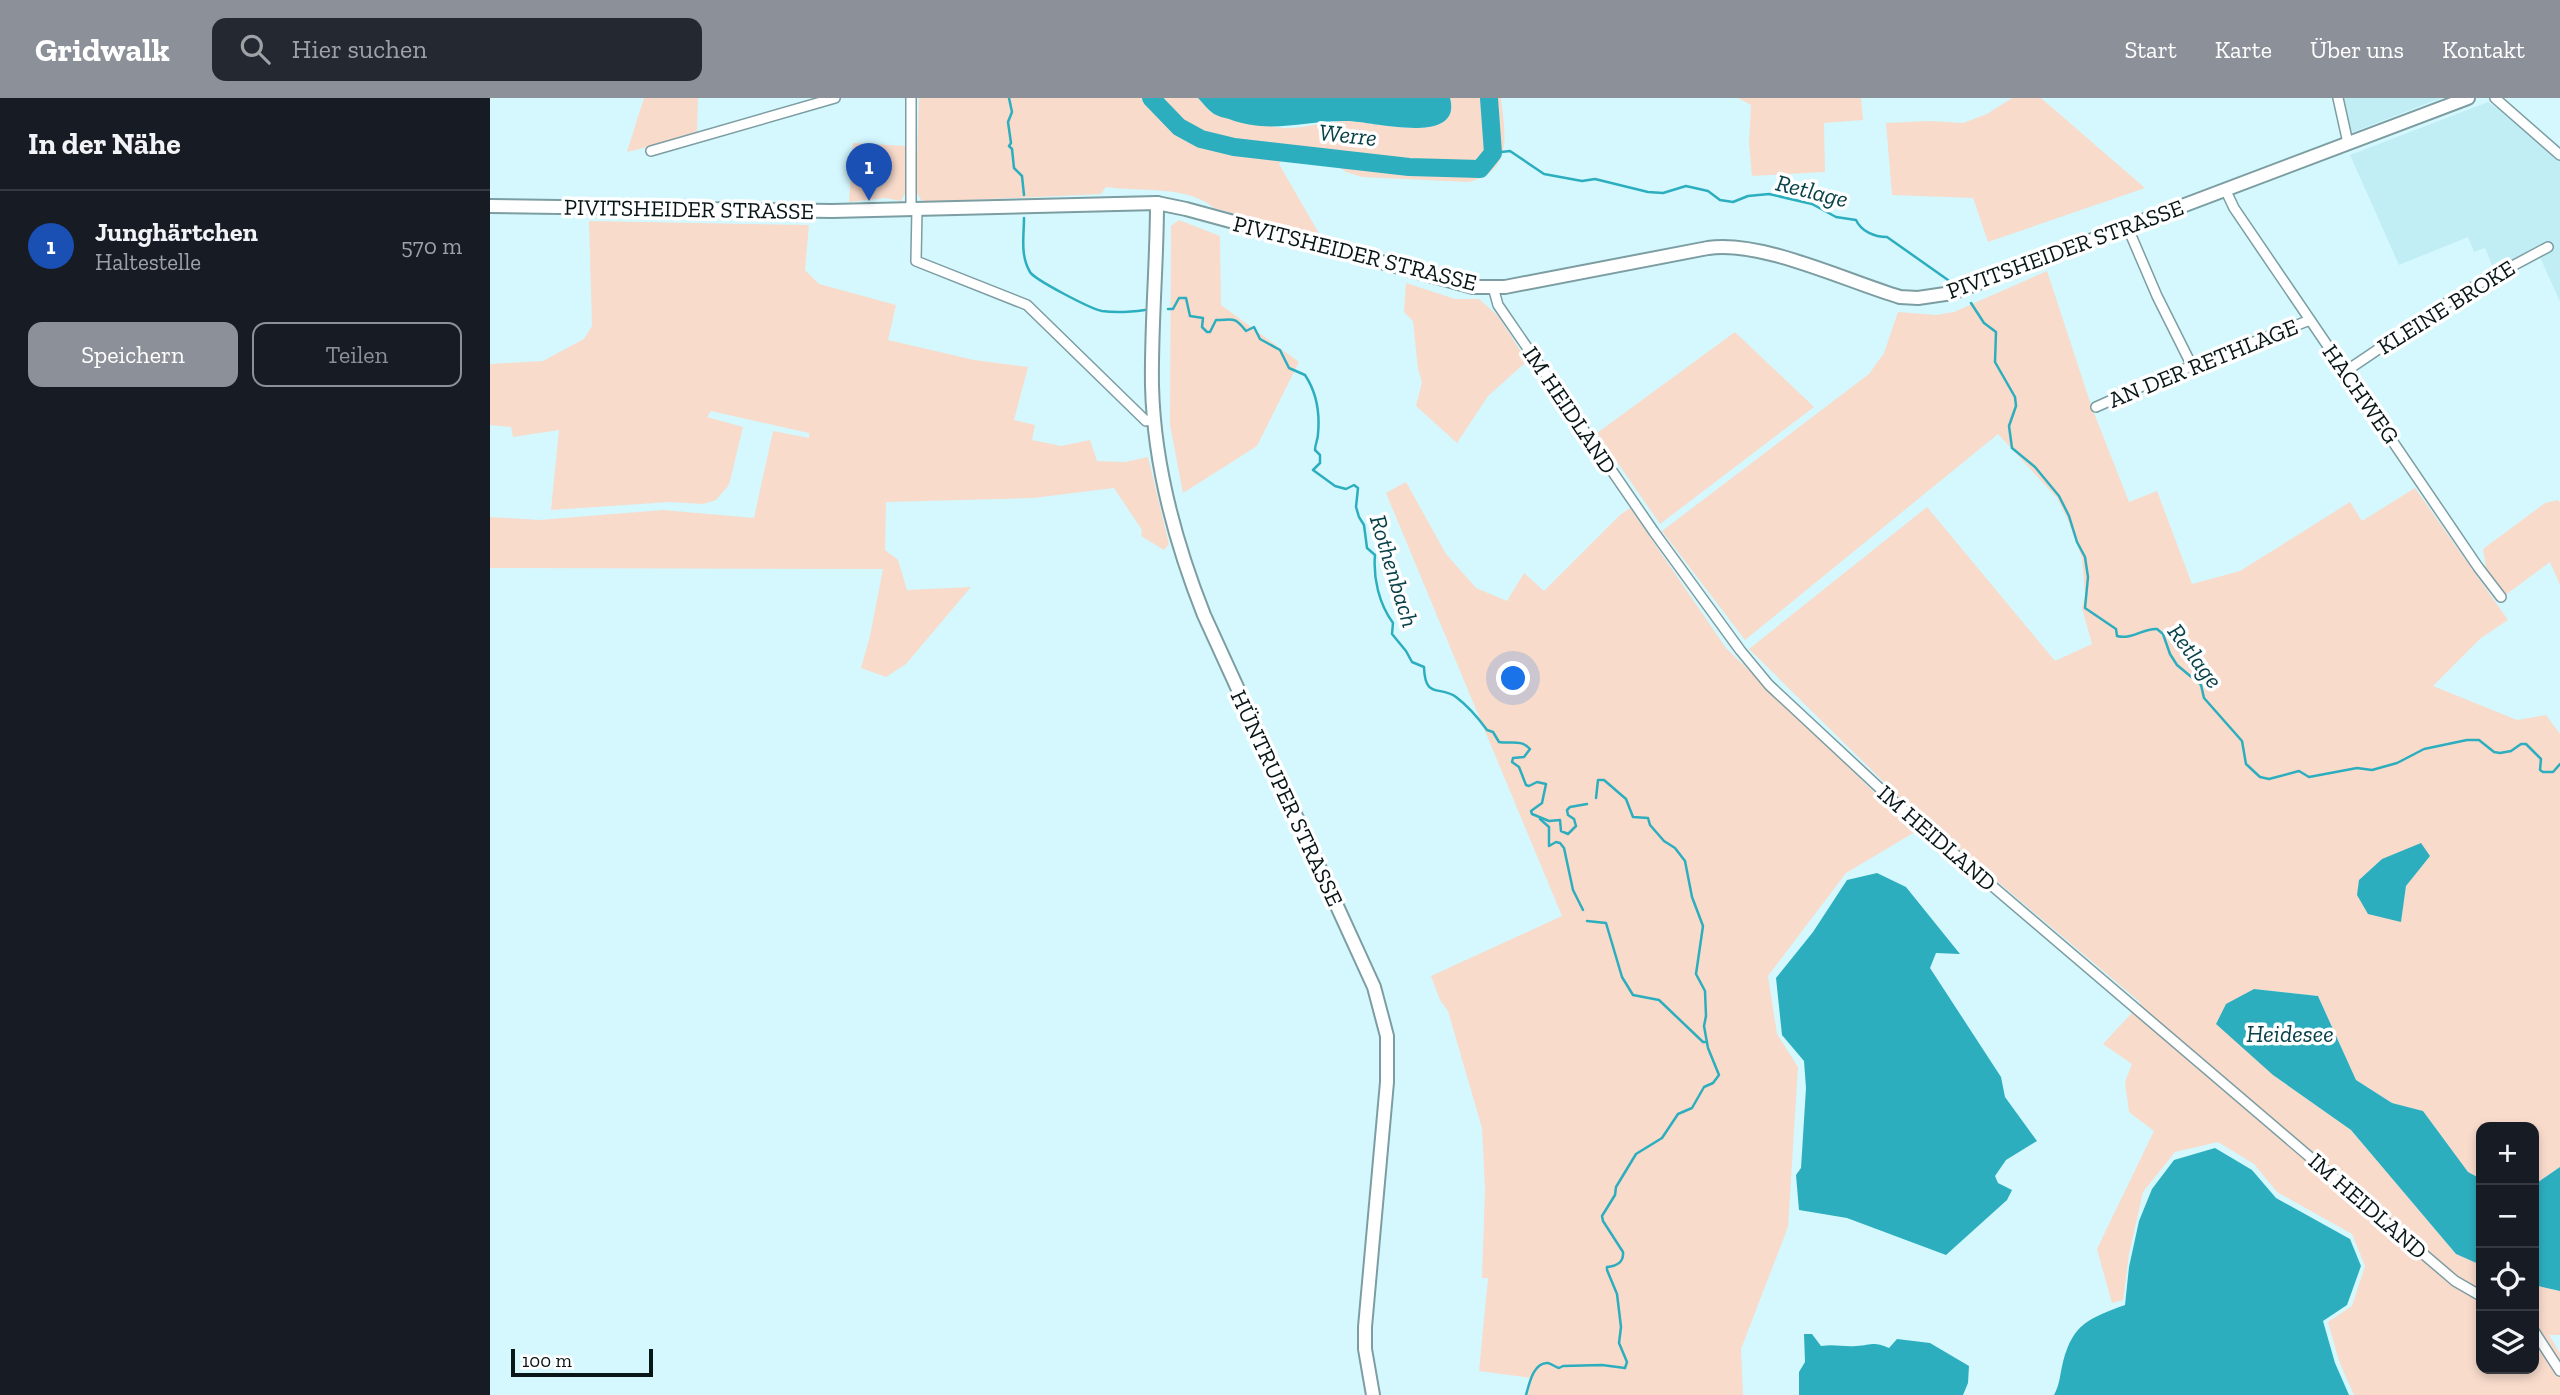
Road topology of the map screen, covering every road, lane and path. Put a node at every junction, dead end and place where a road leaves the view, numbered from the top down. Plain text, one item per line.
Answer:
1 (835, 98) edge
2 (911, 98) edge
3 (2338, 98) edge
4 (2468, 98) edge
5 (2495, 98) edge
6 (2348, 143) junction
7 (651, 150) dead end
8 (2560, 155) edge
9 (2225, 189) junction
10 (1157, 203) junction
11 (490, 206) edge
12 (914, 209) junction
13 (2127, 226) junction
14 (2548, 247) dead end
15 (1493, 287) junction
16 (2310, 320) junction
17 (2192, 366) junction
18 (2346, 371) junction
19 (2096, 407) dead end
20 (1154, 419) junction
21 (2501, 597) dead end
22 (2476, 1293) edge
23 (2539, 1339) edge
24 (2560, 1371) edge
25 (1373, 1395) edge

1 - 7 street
2 - 12 street
3 - 6 street
4 - 6 main road, PIVITSHEIDER STRASSE
5 - 8 street
6 - 9 main road, PIVITSHEIDER STRASSE
9 - 13 main road, PIVITSHEIDER STRASSE
9 - 16 street, HACHWEG
10 - 12 main road, PIVITSHEIDER STRASSE
10 - 15 main road, PIVITSHEIDER STRASSE
10 - 20 main road, HÜNTRUPER STRASSE
11 - 12 main road, PIVITSHEIDER STRASSE
12 - 20 street
13 - 15 main road, PIVITSHEIDER STRASSE
13 - 17 street
14 - 18 street, KLEINE BROKE
15 - 22 street, IM HEIDLAND
16 - 17 street, AN DER RETHLAGE
16 - 18 street, HACHWEG
17 - 19 street, AN DER RETHLAGE
18 - 21 street, HACHWEG
20 - 25 main road, HÜNTRUPER STRASSE
23 - 24 street

